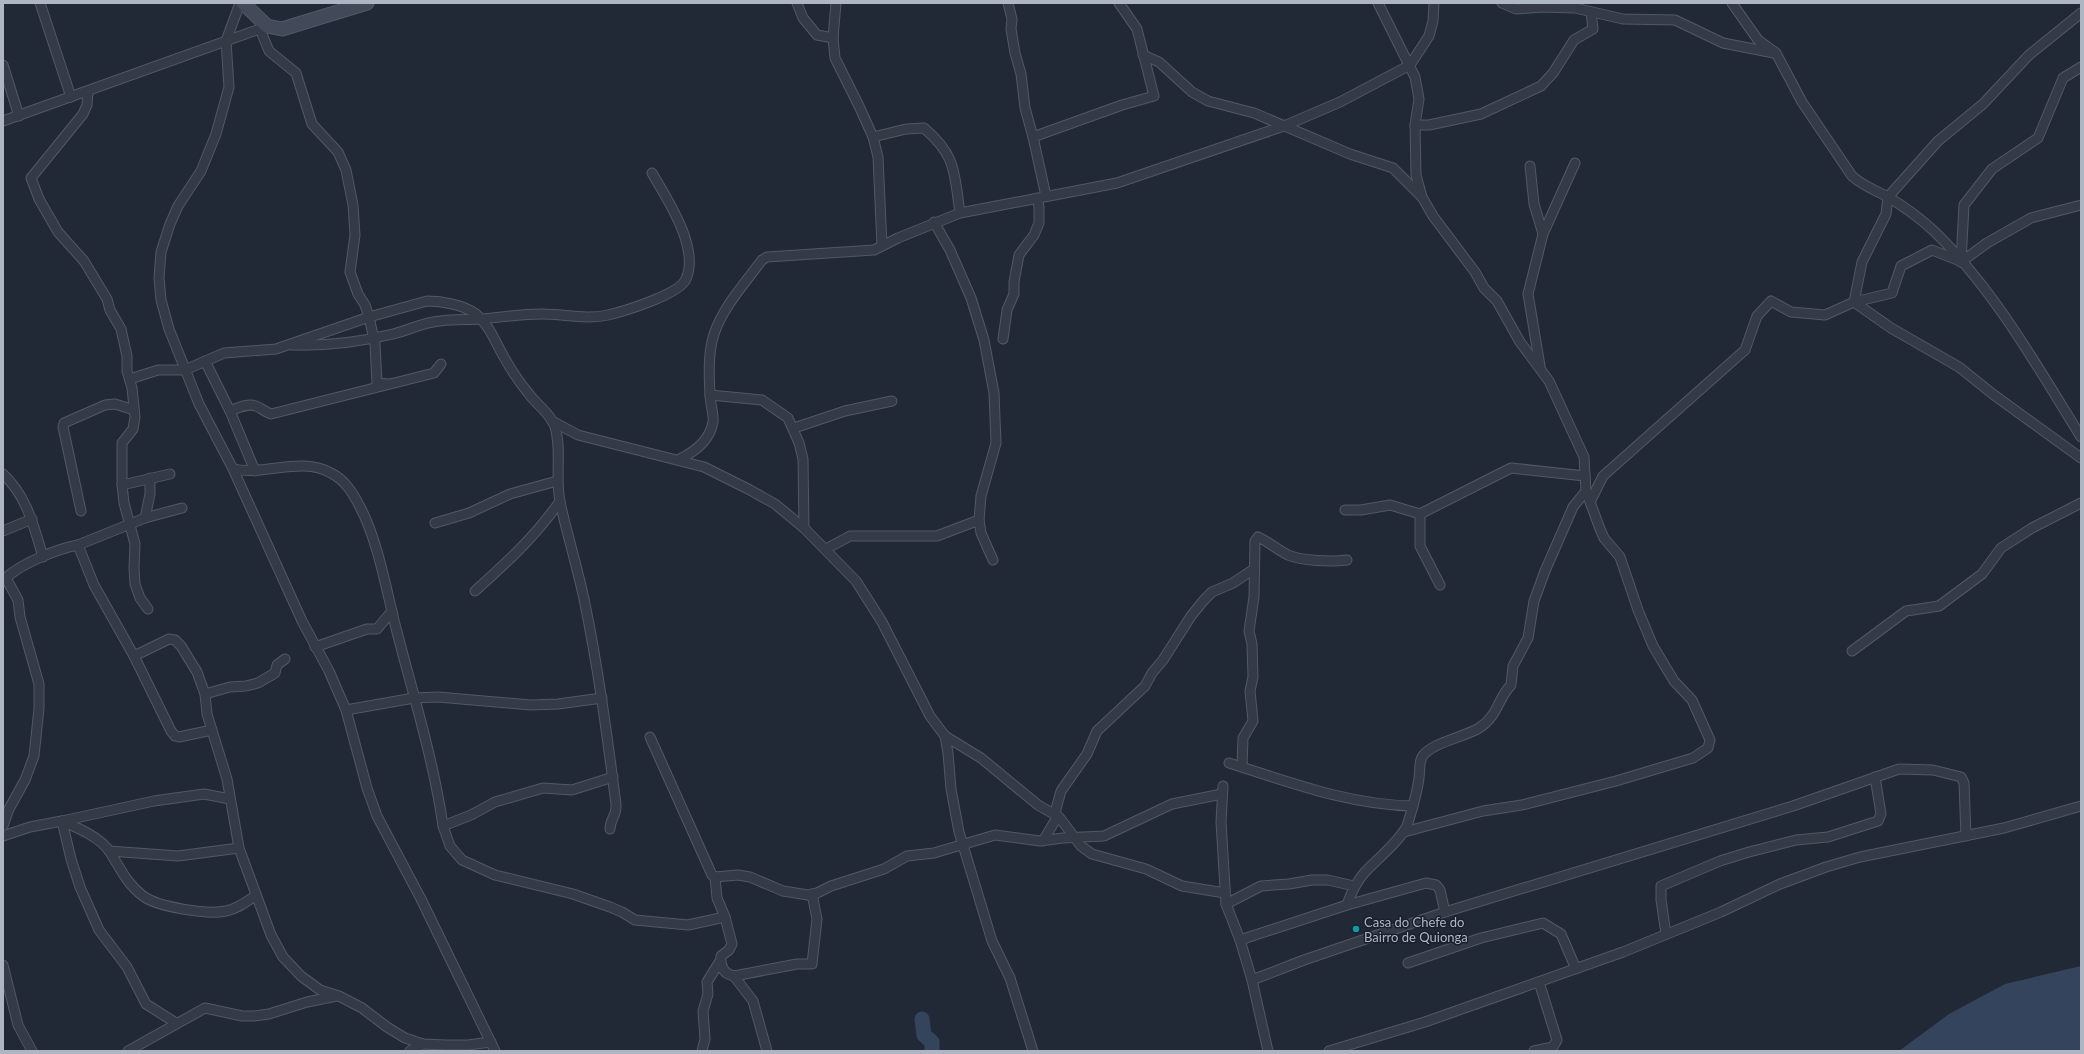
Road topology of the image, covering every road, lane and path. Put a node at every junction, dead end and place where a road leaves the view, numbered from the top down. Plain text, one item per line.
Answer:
1 (40, 3) edge
2 (241, 3) edge
3 (797, 3) edge
4 (836, 3) edge
5 (1008, 3) edge
6 (1119, 3) edge
7 (1378, 3) edge
8 (1434, 3) edge
9 (1502, 3) edge
10 (1732, 3) edge
11 (364, 4) edge
12 (1591, 12) junction
13 (2081, 13) edge
14 (264, 28) junction
15 (833, 38) junction
16 (226, 41) junction
17 (1776, 53) junction
18 (1143, 55) junction
19 (3, 65) edge
20 (1410, 65) junction
21 (2081, 67) edge
22 (88, 91) junction
23 (71, 97) junction
24 (19, 116) junction
25 (3, 120) edge
26 (1416, 125) junction
27 (1284, 126) junction
28 (873, 137) junction
29 (1033, 137) junction
30 (1575, 162) dead end
31 (1530, 166) dead end
32 (652, 173) dead end
33 (1041, 197) junction
34 (1422, 197) junction
35 (1888, 197) junction
36 (2081, 205) edge
37 (960, 213) junction
38 (934, 222) junction
39 (1543, 234) junction
40 (882, 246) junction
41 (1961, 262) junction
42 (1854, 302) junction
43 (369, 317) junction
44 (481, 319) junction
45 (374, 338) junction
46 (1003, 339) dead end
47 (286, 345) junction
48 (205, 361) junction
49 (441, 364) dead end
50 (1540, 368) junction
51 (185, 370) junction
52 (130, 379) junction
53 (388, 384) junction
54 (710, 395) junction
55 (892, 402) dead end
56 (134, 410) junction
57 (230, 411) junction
58 (552, 421) junction
59 (794, 428) junction
60 (2081, 437) edge
61 (2081, 458) edge
62 (680, 459) junction
63 (233, 469) junction
64 (255, 471) junction
65 (3, 474) edge
66 (170, 474) dead end
67 (1585, 476) junction
68 (150, 478) junction
69 (557, 481) junction
70 (122, 485) junction
71 (1586, 491) junction
72 (1590, 500) junction
73 (560, 502) junction
74 (2081, 503) edge
75 (182, 508) dead end
76 (1345, 510) dead end
77 (81, 511) dead end
78 (1420, 514) junction
79 (144, 518) junction
80 (32, 519) junction
81 (979, 520) junction
82 (435, 523) dead end
83 (131, 524) junction
84 (804, 528) junction
85 (3, 531) edge
86 (78, 545) junction
87 (826, 549) junction
88 (43, 557) junction
89 (993, 560) dead end
90 (1347, 560) dead end
91 (1254, 569) junction
92 (1440, 585) dead end
93 (475, 591) dead end
94 (148, 609) dead end
95 (392, 611) junction
96 (316, 647) junction
97 (1852, 651) dead end
98 (134, 656) junction
99 (285, 659) dead end
100 (205, 694) junction
101 (414, 698) junction
102 (602, 698) junction
103 (346, 710) junction
104 (212, 730) junction
105 (944, 736) junction
106 (650, 738) dead end
107 (1229, 762) dead end
108 (1242, 767) junction
109 (1875, 777) junction
110 (613, 778) junction
111 (230, 800) junction
112 (1412, 806) junction
113 (2081, 806) edge
114 (1056, 816) junction
115 (62, 821) junction
116 (3, 826) edge
117 (443, 826) junction
118 (610, 829) dead end
119 (1404, 832) junction
120 (3, 836) edge
121 (1966, 836) junction
122 (1075, 839) junction
123 (1044, 841) junction
124 (963, 843) junction
125 (238, 848) junction
126 (109, 851) junction
127 (715, 877) junction
128 (1354, 886) junction
129 (1225, 893) junction
130 (812, 894) junction
131 (256, 896) junction
132 (1226, 904) junction
133 (1347, 905) junction
134 (1445, 912) junction
135 (725, 918) junction
136 (1666, 934) junction
137 (1240, 940) junction
138 (720, 961) junction
139 (1408, 963) dead end
140 (3, 966) edge
141 (1576, 969) junction
142 (734, 976) junction
143 (1252, 980) junction
144 (1540, 982) junction
145 (338, 996) junction
146 (176, 1023) junction
147 (491, 1042) junction
148 (423, 1044) junction
149 (32, 1051) edge
150 (128, 1051) edge
151 (410, 1051) edge
152 (495, 1051) edge
153 (701, 1051) edge
154 (767, 1051) edge
155 (1033, 1051) edge
156 (1268, 1051) edge
157 (1329, 1051) edge
158 (1534, 1051) edge

1 - 23 street
2 - 14 main road
2 - 16 street
3 - 15 street
4 - 15 street
5 - 29 street
6 - 18 street
7 - 20 street
8 - 20 street
9 - 12 street
10 - 17 street
11 - 14 main road
12 - 17 street
12 - 26 street
13 - 35 street
14 - 16 street
14 - 43 street
15 - 28 street
16 - 22 street
16 - 51 street
17 - 35 street
18 - 27 street
18 - 29 street
19 - 24 street
20 - 26 street
20 - 27 street
21 - 41 street
22 - 23 street
22 - 52 street
23 - 24 street
24 - 25 street
26 - 34 street
27 - 33 street
27 - 34 street
28 - 37 street
28 - 40 street
29 - 33 street
30 - 39 street
31 - 39 street
32 - 44 street
33 - 37 street
33 - 46 street
34 - 50 street
35 - 41 street
35 - 42 street
36 - 41 street
37 - 38 street
38 - 40 street
38 - 81 street
39 - 50 street
40 - 54 street
41 - 42 street
41 - 60 street
42 - 61 street
42 - 72 street
43 - 44 street
43 - 45 street
43 - 47 street
44 - 45 street
44 - 58 street
45 - 47 street
45 - 53 street
47 - 48 street
48 - 51 street
48 - 57 street
49 - 53 street
50 - 67 street
51 - 52 street
51 - 63 street
52 - 56 street
53 - 57 street
54 - 59 street
54 - 62 street
55 - 59 street
56 - 70 street
56 - 77 street
57 - 64 street
58 - 62 street
58 - 69 street
59 - 84 street
62 - 84 street
63 - 64 street
63 - 96 street
64 - 95 street
65 - 80 street
66 - 68 street
67 - 71 street
67 - 78 street
68 - 70 street
68 - 79 street
69 - 73 street
69 - 82 street
70 - 83 street
71 - 72 street
71 - 112 street
72 - 119 street
73 - 93 street
73 - 102 street
74 - 97 street
75 - 79 street
76 - 78 street
78 - 92 street
79 - 83 street
80 - 85 street
80 - 88 street
81 - 87 street
81 - 89 street
83 - 86 street
83 - 94 street
84 - 87 street
86 - 88 street
86 - 98 street
87 - 105 street
88 - 116 street
90 - 91 street
91 - 108 street
91 - 114 street
95 - 96 street
95 - 101 street
96 - 103 street
98 - 100 street
98 - 104 street
99 - 100 street
100 - 104 street
101 - 102 street
101 - 103 street
101 - 117 street
102 - 110 street
103 - 147 street
104 - 111 street
105 - 114 street
105 - 124 street
106 - 127 street
107 - 108 street
108 - 112 street
109 - 121 street
109 - 134 street
109 - 136 street
110 - 117 street
110 - 118 street
111 - 115 street
111 - 125 street
112 - 119 street
113 - 121 street
114 - 122 street
114 - 123 street
115 - 120 street
115 - 126 street
115 - 146 street
117 - 135 street
119 - 128 street
121 - 136 street
122 - 123 street
122 - 129 street
122 - 129 street
123 - 124 street
124 - 130 street
124 - 155 street
125 - 126 street
125 - 131 street
126 - 131 street
127 - 130 street
127 - 135 street
128 - 132 street
128 - 133 street
129 - 132 street
130 - 142 street
131 - 145 street
132 - 137 street
133 - 134 street
133 - 137 street
134 - 143 street
135 - 138 street
136 - 141 street
137 - 143 street
138 - 142 street
138 - 153 street
139 - 141 street
140 - 149 street
141 - 144 street
142 - 154 street
143 - 156 street
144 - 157 street
144 - 158 street
145 - 146 street
145 - 148 street
146 - 150 street
147 - 148 street
147 - 152 street
148 - 151 street

